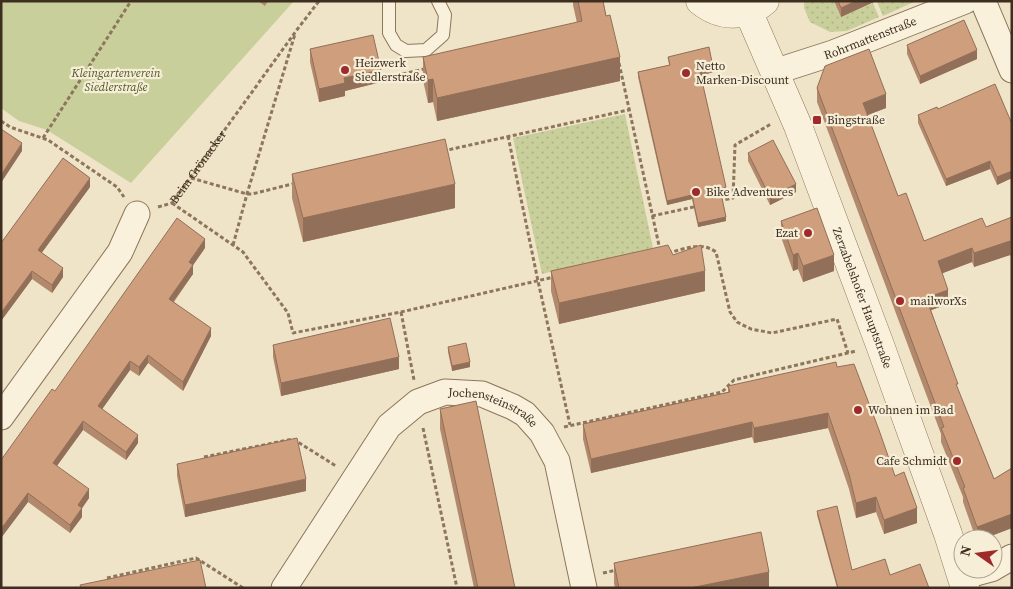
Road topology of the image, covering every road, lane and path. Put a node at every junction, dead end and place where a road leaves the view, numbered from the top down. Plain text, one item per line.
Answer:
1 (132, 1) edge
2 (319, 1) edge
3 (389, 1) edge
4 (438, 1) edge
5 (700, 1) edge
6 (965, 1) edge
7 (983, 1) edge
8 (756, 6) edge
9 (296, 31) junction
10 (618, 58) edge
11 (429, 68) edge
12 (1012, 70) edge
13 (774, 72) junction
14 (390, 77) dead end
15 (628, 110) junction
16 (791, 112) junction
17 (1, 121) edge
18 (508, 136) junction
19 (43, 138) junction
20 (434, 153) edge
21 (191, 178) junction
22 (305, 181) edge
23 (247, 194) junction
24 (715, 202) edge
25 (172, 203) junction
26 (706, 204) edge
27 (137, 214) junction
28 (652, 216) junction
29 (233, 245) junction
30 (557, 277) edge
31 (538, 281) junction
32 (401, 312) junction
33 (418, 402) junction
34 (1, 417) edge
35 (570, 425) junction
36 (542, 433) junction
37 (204, 457) edge
38 (354, 478) junction
39 (621, 569) edge
40 (107, 578) edge
41 (963, 582) edge
42 (583, 583) edge
43 (243, 588) edge
44 (284, 588) edge
45 (458, 588) edge

1 - 19 path
2 - 9 path, Beim Grönacker
3 - 4 lane
5 - 8 street
6 - 13 street, Rohrmattenstraße
7 - 12 street
8 - 13 street, Zerzabelshofer Hauptstraße
9 - 21 path, Beim Grönacker
9 - 23 path
10 - 15 path
11 - 14 path
13 - 16 street, Zerzabelshofer Hauptstraße
15 - 18 path
15 - 28 path
16 - 24 path
16 - 41 street, Zerzabelshofer Hauptstraße
17 - 19 path
18 - 20 path
18 - 31 path
19 - 27 path
21 - 23 path
21 - 25 path, Beim Grönacker
22 - 23 path
23 - 29 path
25 - 27 path, Beim Grönacker
25 - 29 path
26 - 28 path
27 - 34 street
28 - 35 path
29 - 32 path
30 - 31 path
31 - 32 path
31 - 35 path
32 - 33 path
33 - 36 street, Jochensteinstraße
33 - 38 street, Jochensteinstraße
33 - 45 path
35 - 36 path
36 - 42 street, Jochensteinstraße
37 - 38 path
38 - 44 street, Jochensteinstraße
39 - 42 path
40 - 43 path

